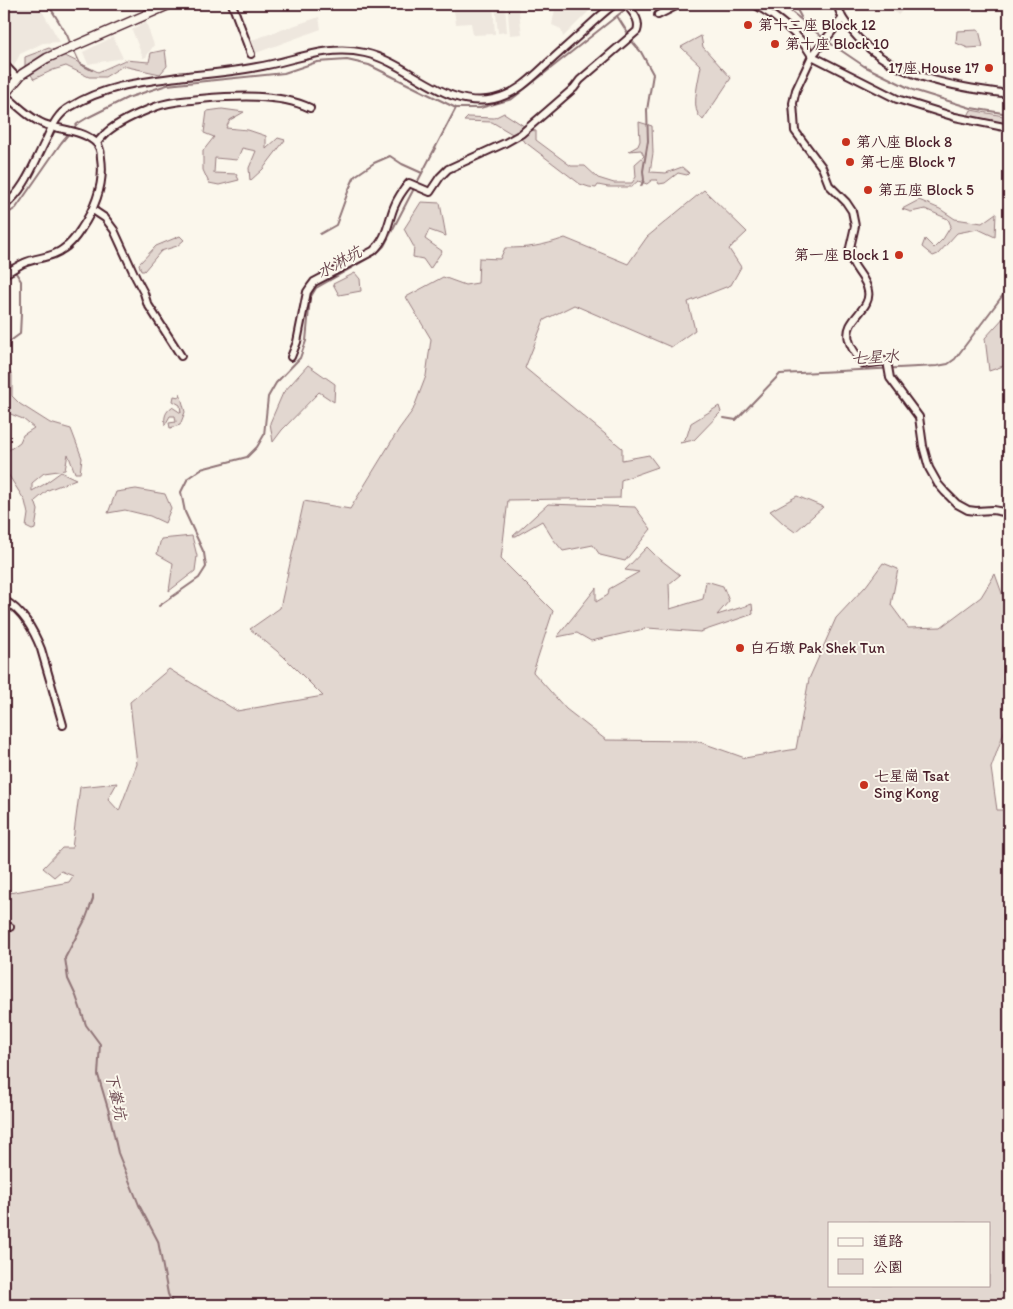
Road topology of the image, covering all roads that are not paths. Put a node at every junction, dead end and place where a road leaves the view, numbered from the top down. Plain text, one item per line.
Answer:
1 (171, 4) edge
2 (232, 4) edge
3 (615, 4) edge
4 (626, 4) edge
5 (680, 4) edge
6 (754, 4) edge
7 (838, 4) edge
8 (658, 16) dead end
9 (842, 19) junction
10 (251, 54) dead end
11 (812, 56) junction
12 (4, 64) edge
13 (18, 79) junction
14 (1009, 94) edge
15 (4, 95) edge
16 (310, 108) dead end
17 (52, 126) junction
18 (1009, 128) edge
19 (97, 143) junction
20 (4, 206) edge
21 (93, 210) junction
22 (4, 274) edge
23 (180, 356) dead end
24 (291, 357) dead end
25 (1009, 513) edge
26 (4, 600) edge
27 (63, 725) dead end

1 - 13 main road
2 - 10 street
3 - 17 street
4 - 24 street
5 - 8 street
6 - 11 street
7 - 9 street
9 - 11 street
9 - 14 street
11 - 18 street
11 - 25 street
12 - 13 street
13 - 15 main road
15 - 17 street
16 - 19 street
17 - 19 street
17 - 20 street
19 - 21 street
21 - 22 street
21 - 23 street
26 - 27 street

